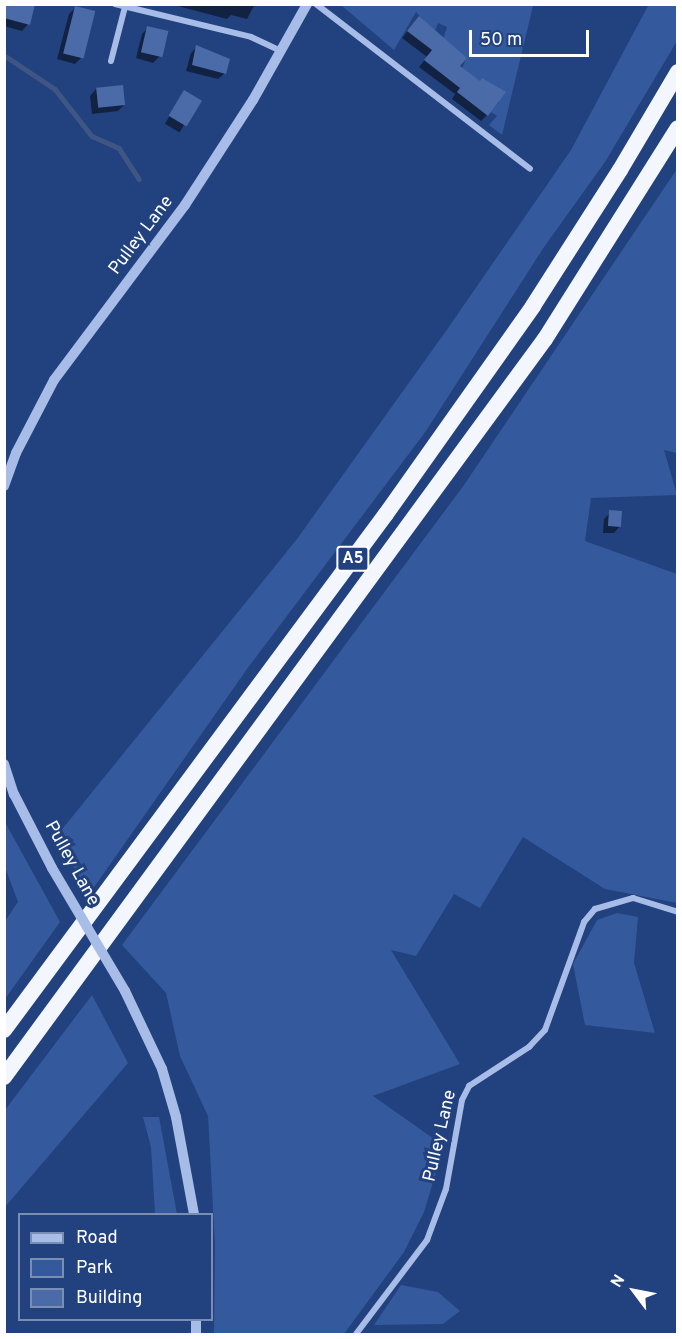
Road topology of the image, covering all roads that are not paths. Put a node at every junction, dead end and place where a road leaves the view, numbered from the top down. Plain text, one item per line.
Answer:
1 (115, 4) edge
2 (307, 4) edge
3 (316, 4) edge
4 (125, 7) junction
5 (281, 51) junction
6 (111, 60) dead end
7 (678, 72) edge
8 (678, 128) edge
9 (530, 169) dead end
10 (4, 486) edge
11 (4, 764) edge
12 (678, 912) edge
13 (4, 1029) edge
14 (4, 1077) edge
15 (194, 1213) edge
16 (356, 1335) edge

1 - 4 street
2 - 5 street, Pulley Lane
3 - 9 street
4 - 5 street
4 - 6 street
5 - 10 street, Pulley Lane
7 - 13 highway, A5
8 - 14 highway, A5
11 - 15 street, Pulley Lane, bridge
12 - 16 street, Pulley Lane

